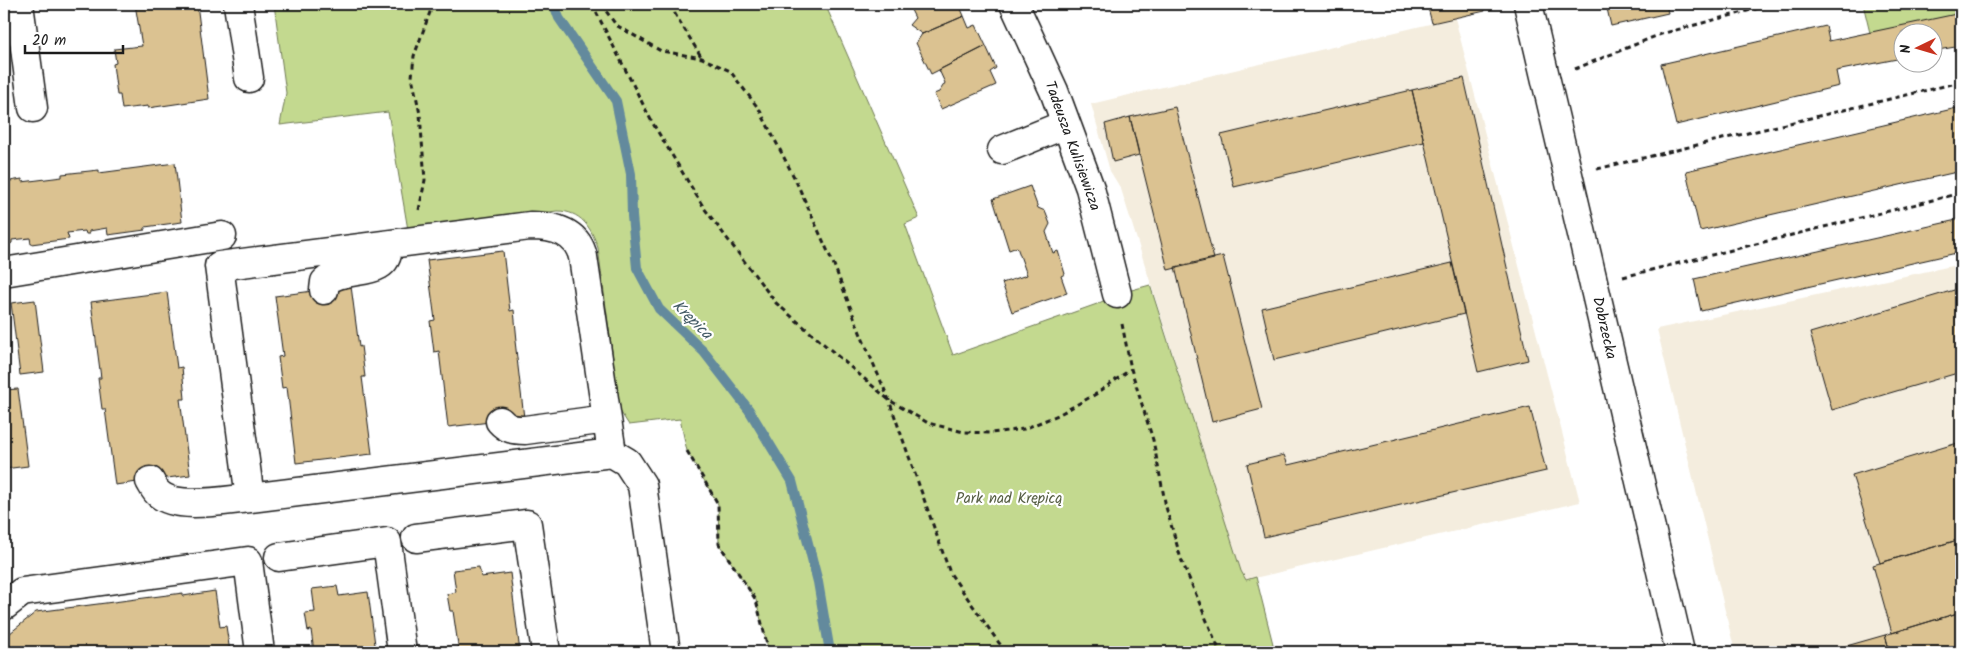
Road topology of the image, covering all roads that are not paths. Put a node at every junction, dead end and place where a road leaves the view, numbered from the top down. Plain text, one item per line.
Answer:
1 (19, 4) edge
2 (238, 4) edge
3 (1014, 4) edge
4 (1528, 4) edge
5 (249, 78) dead end
6 (33, 108) dead end
7 (1066, 124) junction
8 (1002, 150) dead end
9 (222, 236) dead end
10 (388, 245) junction
11 (4, 272) edge
12 (324, 290) dead end
13 (1116, 294) road end
14 (607, 419) junction
15 (500, 421) dead end
16 (612, 453) junction
17 (150, 481) dead end
18 (250, 498) junction
19 (416, 538) dead end
20 (279, 557) dead end
21 (4, 606) edge
22 (260, 652) edge
23 (402, 652) edge
24 (546, 652) edge
25 (666, 652) edge
26 (1680, 652) edge

1 - 6 street
2 - 5 street
3 - 7 street, Tadeusza Kulisiewicza
4 - 26 street, Dobrzecka
7 - 8 street
7 - 13 street, Tadeusza Kulisiewicza
9 - 11 street
10 - 12 street
10 - 14 street
10 - 18 street
14 - 15 street
14 - 16 street
16 - 18 street
16 - 25 street
17 - 18 street
19 - 24 street
20 - 23 street
21 - 22 street

